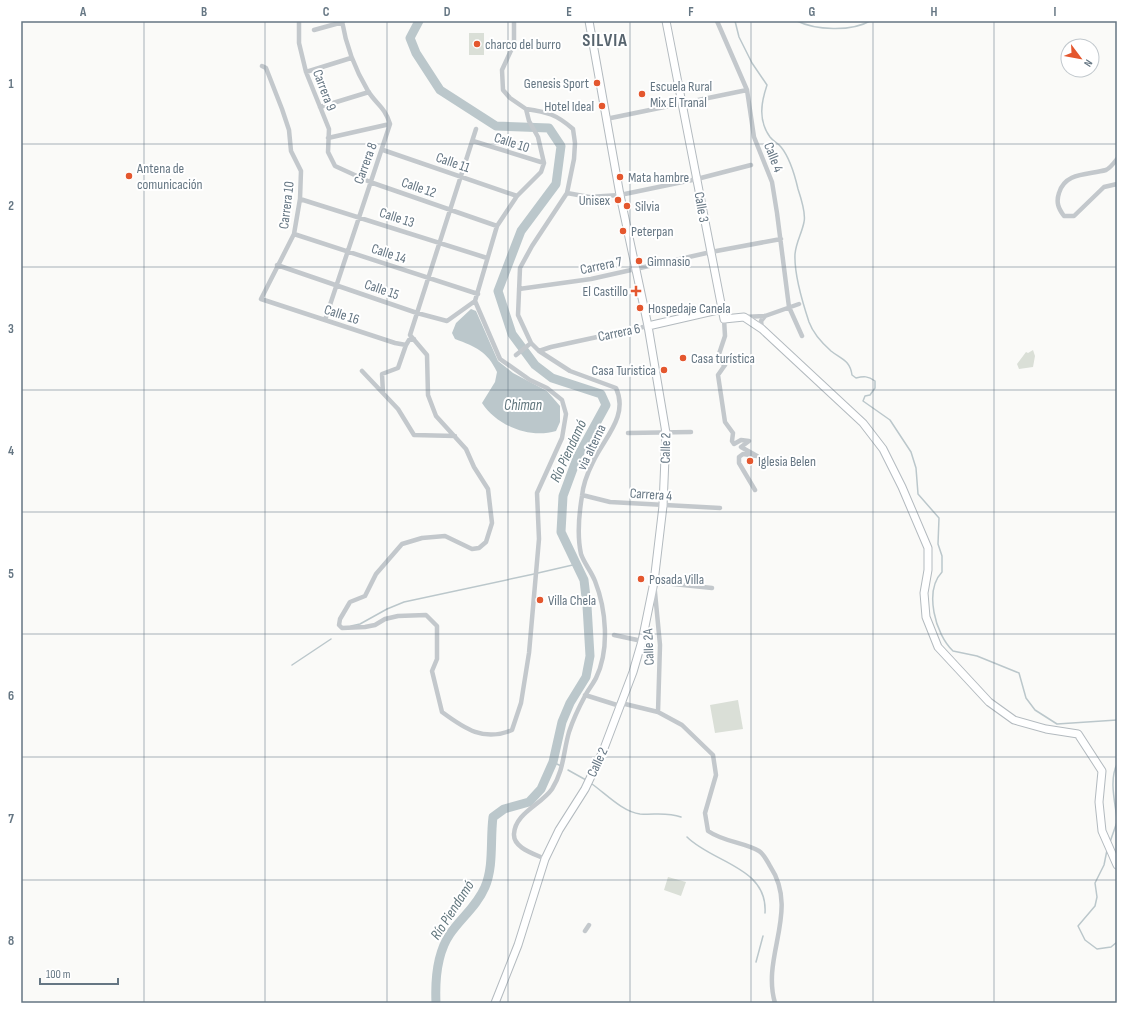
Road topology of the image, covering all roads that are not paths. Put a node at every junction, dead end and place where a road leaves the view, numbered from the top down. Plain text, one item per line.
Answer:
1 (299, 21) edge
2 (514, 21) edge
3 (589, 21) edge
4 (666, 21) edge
5 (717, 21) edge
6 (343, 22) edge
7 (314, 30) dead end
8 (351, 58) junction
9 (262, 66) dead end
10 (306, 72) junction
11 (747, 90) junction
12 (369, 92) junction
13 (682, 102) junction
14 (320, 108) junction
15 (526, 109) junction
16 (606, 119) junction
17 (390, 124) junction
18 (476, 129) dead end
19 (328, 138) junction
20 (473, 141) junction
21 (383, 150) junction
22 (1117, 159) edge
23 (544, 163) junction
24 (751, 165) dead end
25 (335, 166) joint
26 (461, 176) junction
27 (697, 179) junction
28 (370, 182) junction
29 (1117, 184) edge
30 (567, 193) junction
31 (620, 195) junction
32 (517, 196) junction
33 (300, 199) junction
34 (451, 210) junction
35 (359, 216) junction
36 (497, 226) junction
37 (294, 234) junction
38 (780, 239) junction
39 (440, 243) junction
40 (347, 251) junction
41 (710, 252) junction
42 (487, 258) junction
43 (277, 265) junction
44 (636, 268) junction
45 (428, 278) junction
46 (337, 285) junction
47 (519, 289) junction
48 (478, 294) junction
49 (261, 299) joint
50 (475, 302) junction
51 (799, 304) dead end
52 (789, 307) junction
53 (722, 310) junction
54 (417, 313) junction
55 (765, 316) junction
56 (744, 317) junction
57 (724, 319) junction
58 (325, 320) junction
59 (648, 326) junction
60 (762, 329) junction
61 (802, 336) dead end
62 (414, 340) junction
63 (531, 343) junction
64 (406, 345) junction
65 (539, 351) junction
66 (516, 355) dead end
67 (362, 371) dead end
68 (382, 393) junction
69 (691, 432) dead end
70 (628, 433) dead end
71 (666, 433) junction
72 (454, 436) junction
73 (756, 490) dead end
74 (582, 495) junction
75 (663, 506) junction
76 (720, 508) dead end
77 (654, 582) junction
78 (712, 588) dead end
79 (614, 635) dead end
80 (642, 641) junction
81 (585, 695) junction
82 (620, 705) junction
83 (658, 712) junction
84 (545, 859) junction
85 (1117, 865) edge
86 (589, 925) dead end
87 (585, 931) dead end
88 (495, 1003) edge
89 (775, 1003) edge

1 - 10 street, Carrera 9
2 - 15 street
3 - 16 main road, Calle 2
4 - 13 main road, Calle 3
5 - 11 street, Calle 4
6 - 7 street
6 - 8 street
8 - 10 street
8 - 12 street
9 - 33 street, Carrera 10
10 - 14 street, Carrera 9
11 - 13 street
11 - 38 street, Calle 4
12 - 14 street
12 - 17 street
13 - 16 street
13 - 27 main road, Calle 3
14 - 19 street, Carrera 9
15 - 23 street
15 - 30 street, via alterna
16 - 31 main road, Calle 2
17 - 19 street
17 - 21 street, Carrera 8
18 - 20 street
19 - 25 street, Carrera 9
20 - 23 street, Calle 10
20 - 26 street
21 - 26 street, Calle 11
21 - 28 street, Carrera 8
22 - 29 street
23 - 32 street
24 - 27 street
25 - 28 street, Calle 12
26 - 32 street, Calle 11
26 - 34 street
27 - 31 street
27 - 41 main road, Calle 3
28 - 34 street, Calle 12
28 - 35 street, Carrera 8
30 - 31 street
30 - 47 street, via alterna
31 - 44 main road, Calle 2
32 - 36 street
33 - 35 street, Calle 13
33 - 37 street, Carrera 10
34 - 36 street, Calle 12
34 - 39 street
35 - 39 street, Calle 13
35 - 40 street, Carrera 8
36 - 42 street
37 - 40 street, Calle 14
37 - 43 street, Carrera 10
38 - 41 street, Carrera 7
38 - 52 street, Calle 4
39 - 42 street, Calle 13
39 - 45 street
40 - 45 street, Calle 14
40 - 46 street, Carrera 8
41 - 44 street, Carrera 7
41 - 53 main road, Calle 3
42 - 48 street
43 - 46 street, Calle 15
43 - 49 street, Carrera 10
44 - 47 street, Carrera 7
44 - 59 main road, Calle 2
45 - 48 street, Calle 14
45 - 54 street
46 - 54 street, Calle 15
46 - 58 street, Carrera 8
47 - 63 street, via alterna
48 - 50 street
49 - 58 street, Calle 16
50 - 54 street, Calle 15
50 - 72 street
51 - 52 street
52 - 55 street
52 - 61 street, Calle 4
53 - 57 main road, Calle 3
53 - 59 main road, Carrera 6
54 - 62 street
55 - 56 street
55 - 60 street
56 - 57 main road
56 - 60 main road
57 - 73 street, Calle 3
58 - 64 street, Calle 16
59 - 65 street, Carrera 6
59 - 71 main road, Calle 2
60 - 85 main road
62 - 64 street
62 - 72 street
63 - 65 street, via alterna
63 - 66 street
64 - 68 street
65 - 74 street, via alterna
67 - 68 street
68 - 72 street
69 - 71 street
70 - 71 street
71 - 75 main road, Calle 2
74 - 75 street, Carrera 4
74 - 81 street, via alterna
75 - 76 street, Carrera 4
75 - 77 main road, Calle 2
77 - 78 street
77 - 80 main road, Calle 2
77 - 83 street, Calle 2A
79 - 80 street
80 - 82 main road, Calle 2
81 - 82 street
81 - 84 street, via alterna
82 - 83 street
82 - 84 main road, Calle 2
83 - 89 street
84 - 88 main road, Calle 2
86 - 87 street

